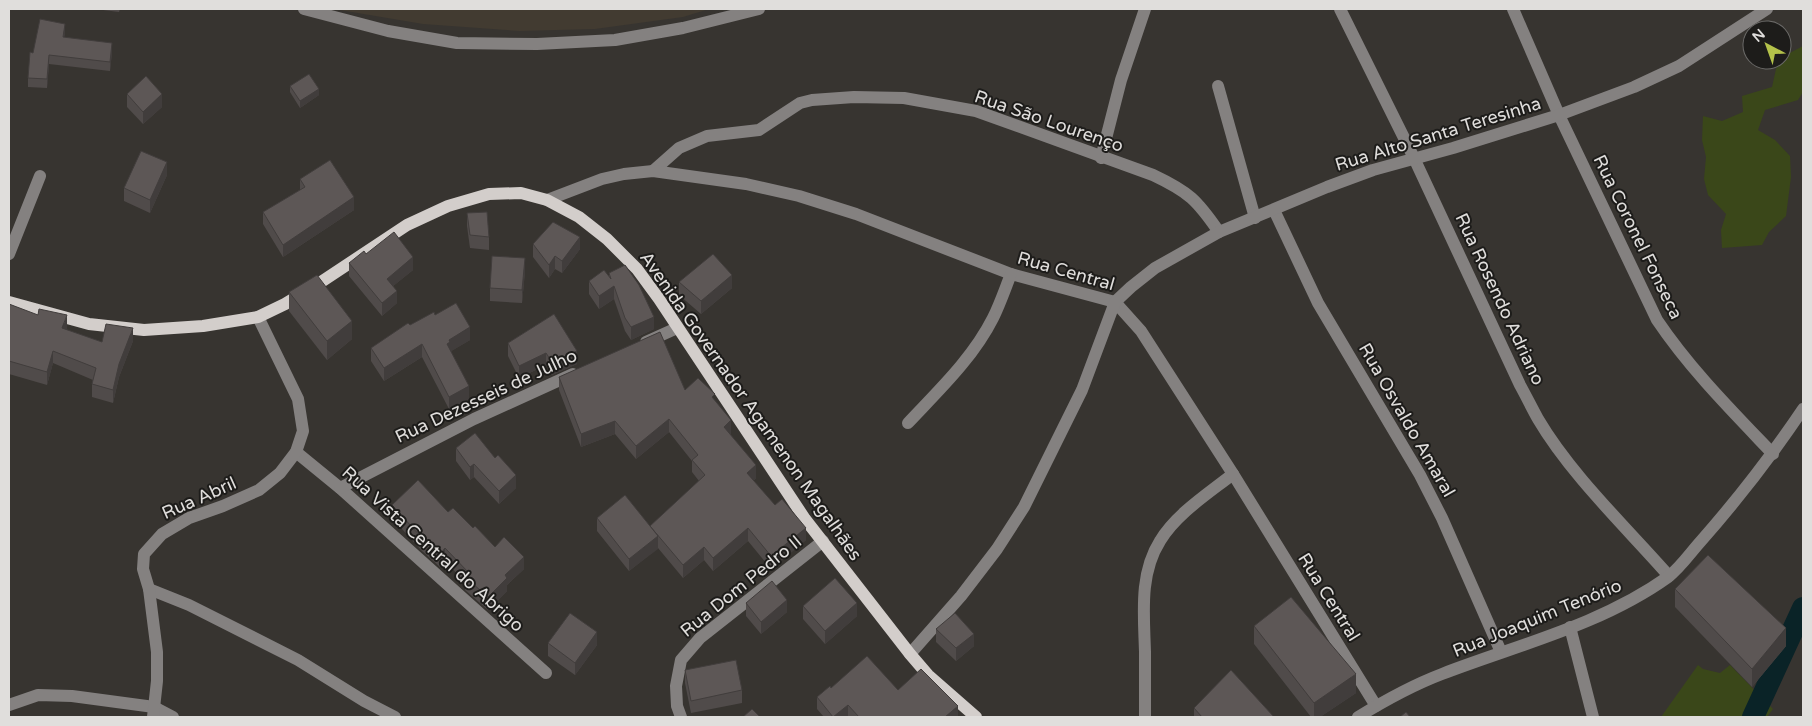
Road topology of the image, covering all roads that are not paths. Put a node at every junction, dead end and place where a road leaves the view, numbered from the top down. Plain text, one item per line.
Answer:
1 (304, 9) edge
2 (759, 9) edge
3 (1145, 9) edge
4 (1340, 9) edge
5 (1513, 9) edge
6 (1767, 9) edge
7 (1218, 86) dead end
8 (1560, 115) junction
9 (1101, 158) junction
10 (1414, 158) junction
11 (653, 171) junction
12 (40, 176) dead end
13 (547, 200) junction
14 (1274, 210) junction
15 (1255, 218) junction
16 (1220, 232) junction
17 (9, 254) edge
18 (1011, 274) junction
19 (9, 302) edge
20 (1115, 302) junction
21 (258, 317) junction
22 (677, 328) junction
23 (633, 348) edge
24 (589, 368) edge
25 (1803, 409) edge
26 (908, 423) dead end
27 (296, 452) junction
28 (1773, 454) junction
29 (1233, 474) junction
30 (340, 488) junction
31 (823, 542) junction
32 (1669, 576) junction
33 (149, 589) junction
34 (1570, 627) junction
35 (1501, 652) junction
36 (910, 654) junction
37 (546, 674) dead end
38 (9, 705) edge
39 (1376, 706) junction
40 (154, 712) edge
41 (173, 717) edge
42 (395, 717) edge
43 (681, 717) edge
44 (976, 717) edge
45 (1145, 717) edge
46 (1358, 717) edge
47 (1593, 717) edge

1 - 2 street
3 - 9 street
4 - 10 street, Rua Rosendo Adriano
5 - 8 street, Rua Coronel Fonseca
6 - 8 street, Rua Alto Santa Teresinha
7 - 15 street
8 - 10 street, Rua Alto Santa Teresinha
8 - 28 street, Rua Coronel Fonseca
9 - 11 street, Rua São Lourenço
9 - 16 street, Rua São Lourenço
10 - 14 street, Rua Alto Santa Teresinha
10 - 32 street, Rua Rosendo Adriano
11 - 13 street, Rua Central
11 - 18 street, Rua Central
12 - 17 street
13 - 21 main road, Avenida Governador Agamenon Magalhães
13 - 22 main road, Avenida Governador Agamenon Magalhães
14 - 15 street, Rua Alto Santa Teresinha
14 - 35 street, Rua Osvaldo Amaral
15 - 16 street, Rua Alto Santa Teresinha
16 - 20 street, Rua Alto Santa Teresinha
18 - 20 street, Rua Central
18 - 26 street
19 - 21 main road, Avenida Governador Agamenon Magalhães
20 - 29 street, Rua Central
20 - 36 street, Rua Alto Santa Teresinha
21 - 27 street
22 - 23 street
22 - 31 main road, Avenida Governador Agamenon Magalhães
24 - 30 street, Rua Dezesseis de Julho
25 - 28 street, Rua Joaquim Tenório
27 - 30 street, Rua Vista Central do Abrigo
27 - 33 street, Rua Abril
28 - 32 street, Rua Joaquim Tenório
29 - 39 street, Rua Central
29 - 45 street
30 - 37 street, Rua Vista Central do Abrigo
31 - 36 main road, Avenida Governador Agamenon Magalhães
31 - 43 street, Rua Dom Pedro II
32 - 34 street, Rua Joaquim Tenório
33 - 40 street, Rua Abril
33 - 42 street
34 - 35 street, Rua Joaquim Tenório
34 - 47 street
35 - 39 street, Rua Joaquim Tenório
36 - 44 main road, Avenida Governador Agamenon Magalhães
38 - 40 street
39 - 46 street, Rua Joaquim Tenório
40 - 41 street

